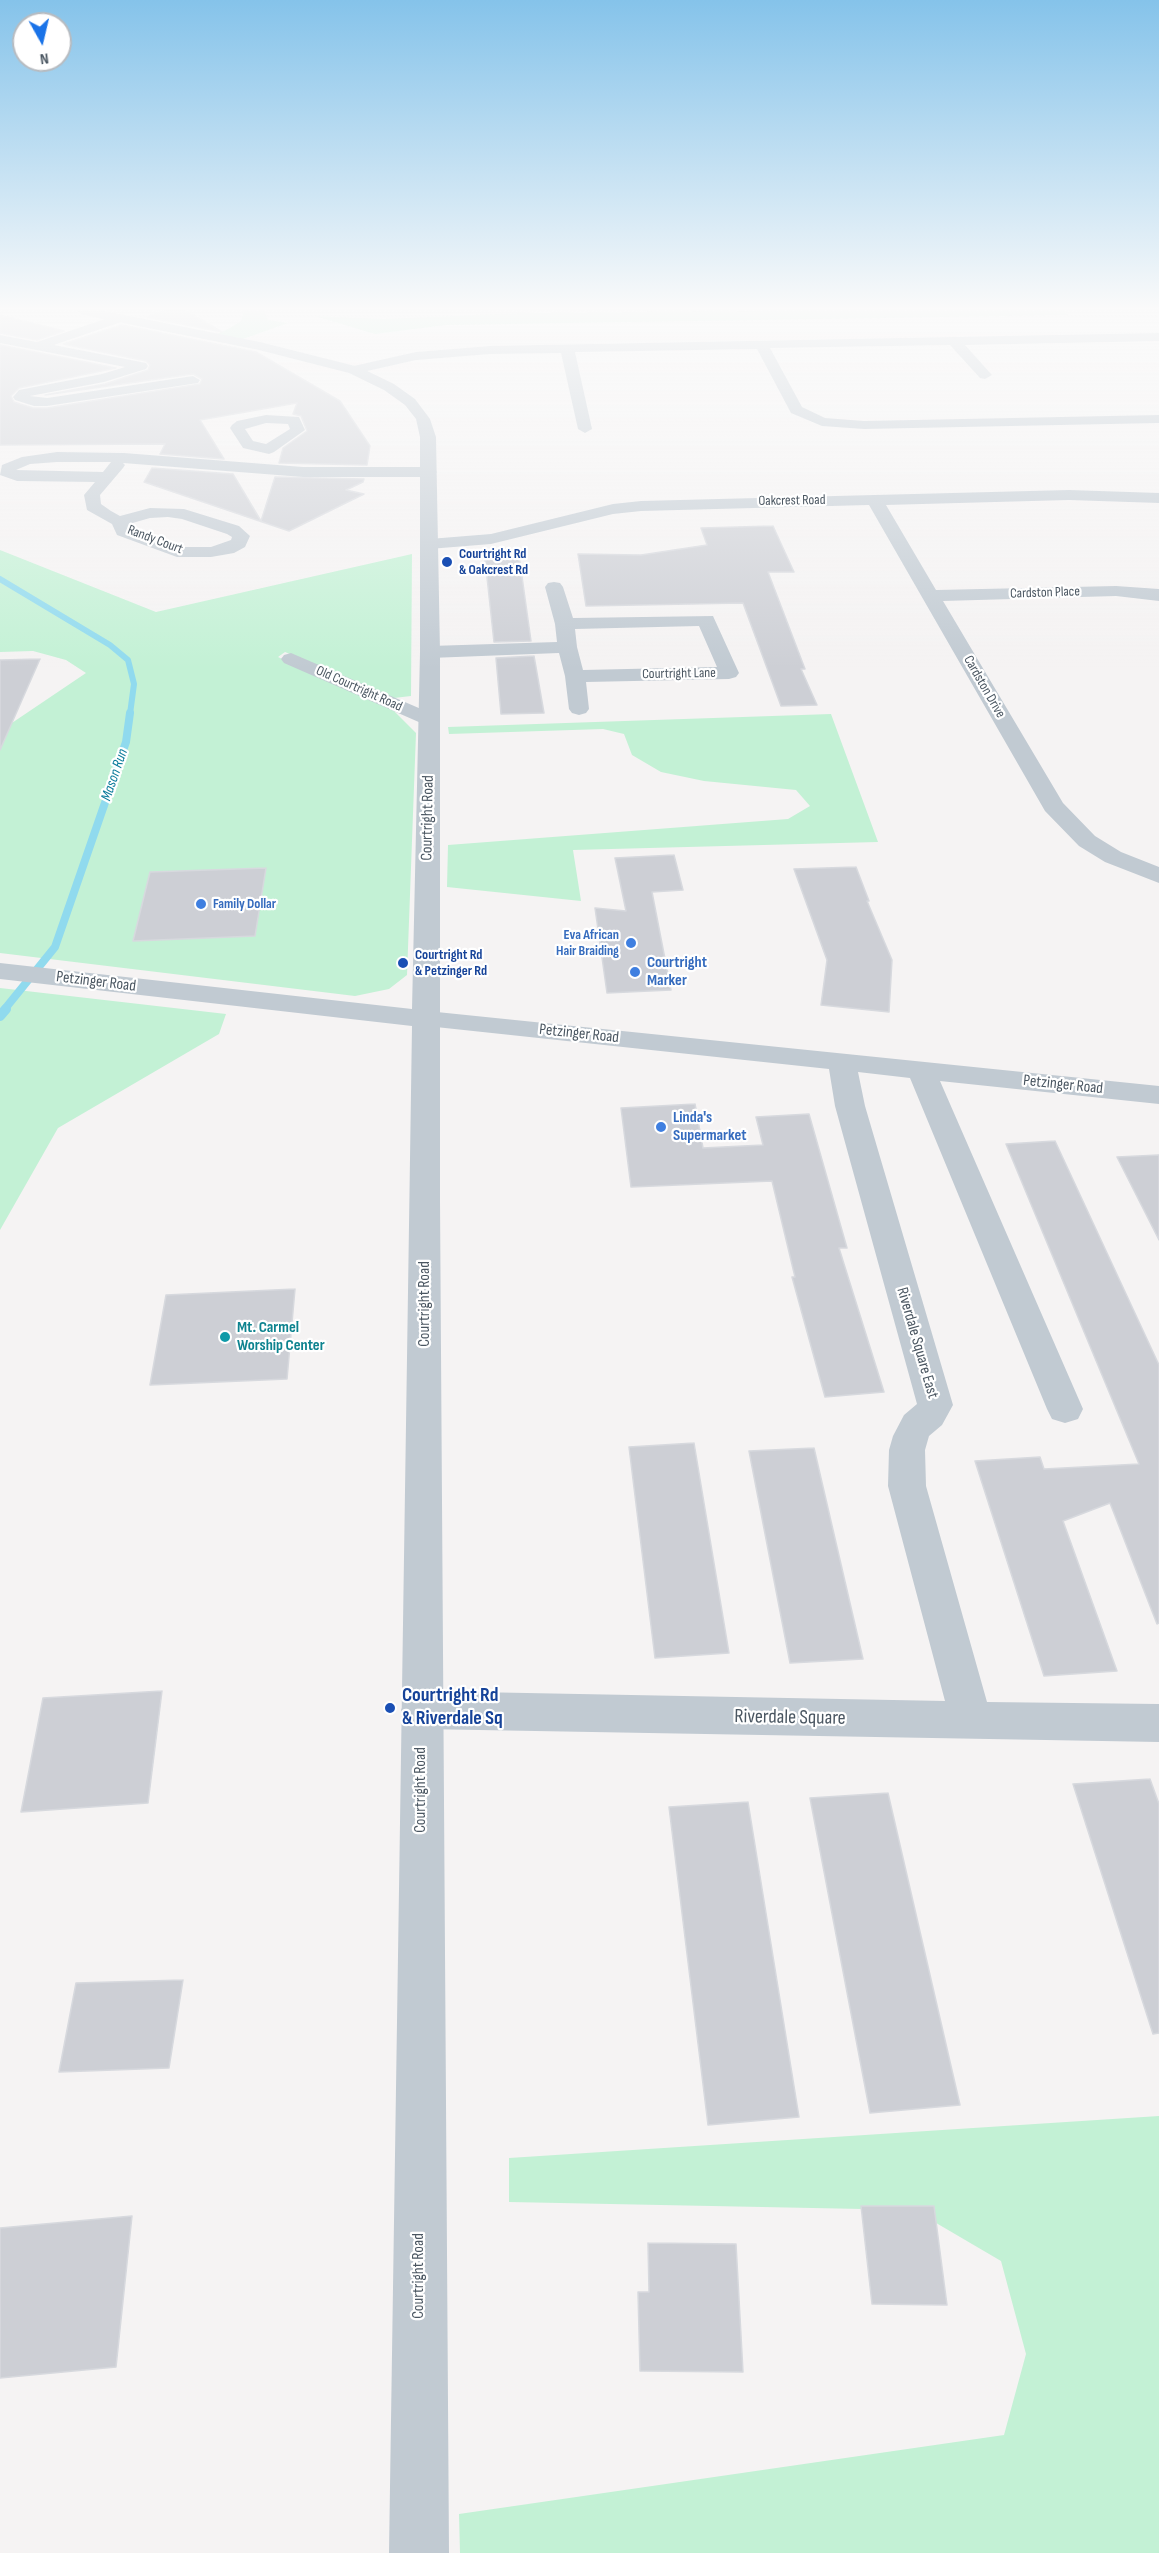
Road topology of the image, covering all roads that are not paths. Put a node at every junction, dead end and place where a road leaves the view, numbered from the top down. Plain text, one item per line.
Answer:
1 (425, 430) edge
2 (269, 449) dead end
3 (124, 458) junction
4 (245, 467) junction
5 (429, 472) junction
6 (106, 477) junction
7 (1159, 498) edge
8 (874, 500) junction
9 (602, 512) junction
10 (119, 521) junction
11 (627, 527) dead end
12 (429, 544) junction
13 (554, 587) dead end
14 (1159, 595) edge
15 (931, 596) junction
16 (565, 624) junction
17 (567, 647) junction
18 (430, 652) junction
19 (291, 659) dead end
20 (575, 676) junction
21 (579, 709) dead end
22 (428, 719) junction
23 (1159, 876) edge
24 (10, 972) edge
25 (427, 1020) junction
26 (842, 1062) junction
27 (921, 1070) junction
28 (1159, 1095) edge
29 (1065, 1409) dead end
30 (422, 1710) junction
31 (971, 1721) junction
32 (1159, 1723) edge
33 (419, 2553) edge

1 - 5 street, Courtright Road
2 - 4 street
3 - 4 street
3 - 6 street, Randy Court
3 - 6 street
4 - 5 street
5 - 12 street, Courtright Road
6 - 10 street, Randy Court
7 - 8 street, Oakcrest Road
8 - 9 street, Oakcrest Road
8 - 15 street, Cardston Drive
9 - 11 street
9 - 12 street, Oakcrest Road
10 - 10 street, Randy Court
12 - 18 street, Courtright Road
13 - 16 street
14 - 15 street, Cardston Place
15 - 23 street, Cardston Drive
16 - 17 street
16 - 20 street, Courtright Lane
17 - 18 street
17 - 20 street
18 - 22 street, Courtright Road
19 - 22 street, Old Courtright Road
20 - 21 street
22 - 25 street, Courtright Road
24 - 25 street, Petzinger Road
25 - 26 street, Petzinger Road
25 - 30 street, Courtright Road
26 - 27 street, Petzinger Road
26 - 31 street, Riverdale Square East
27 - 28 street, Petzinger Road
27 - 29 street
30 - 31 street, Riverdale Square
30 - 33 street, Courtright Road
31 - 32 street, Riverdale Square

